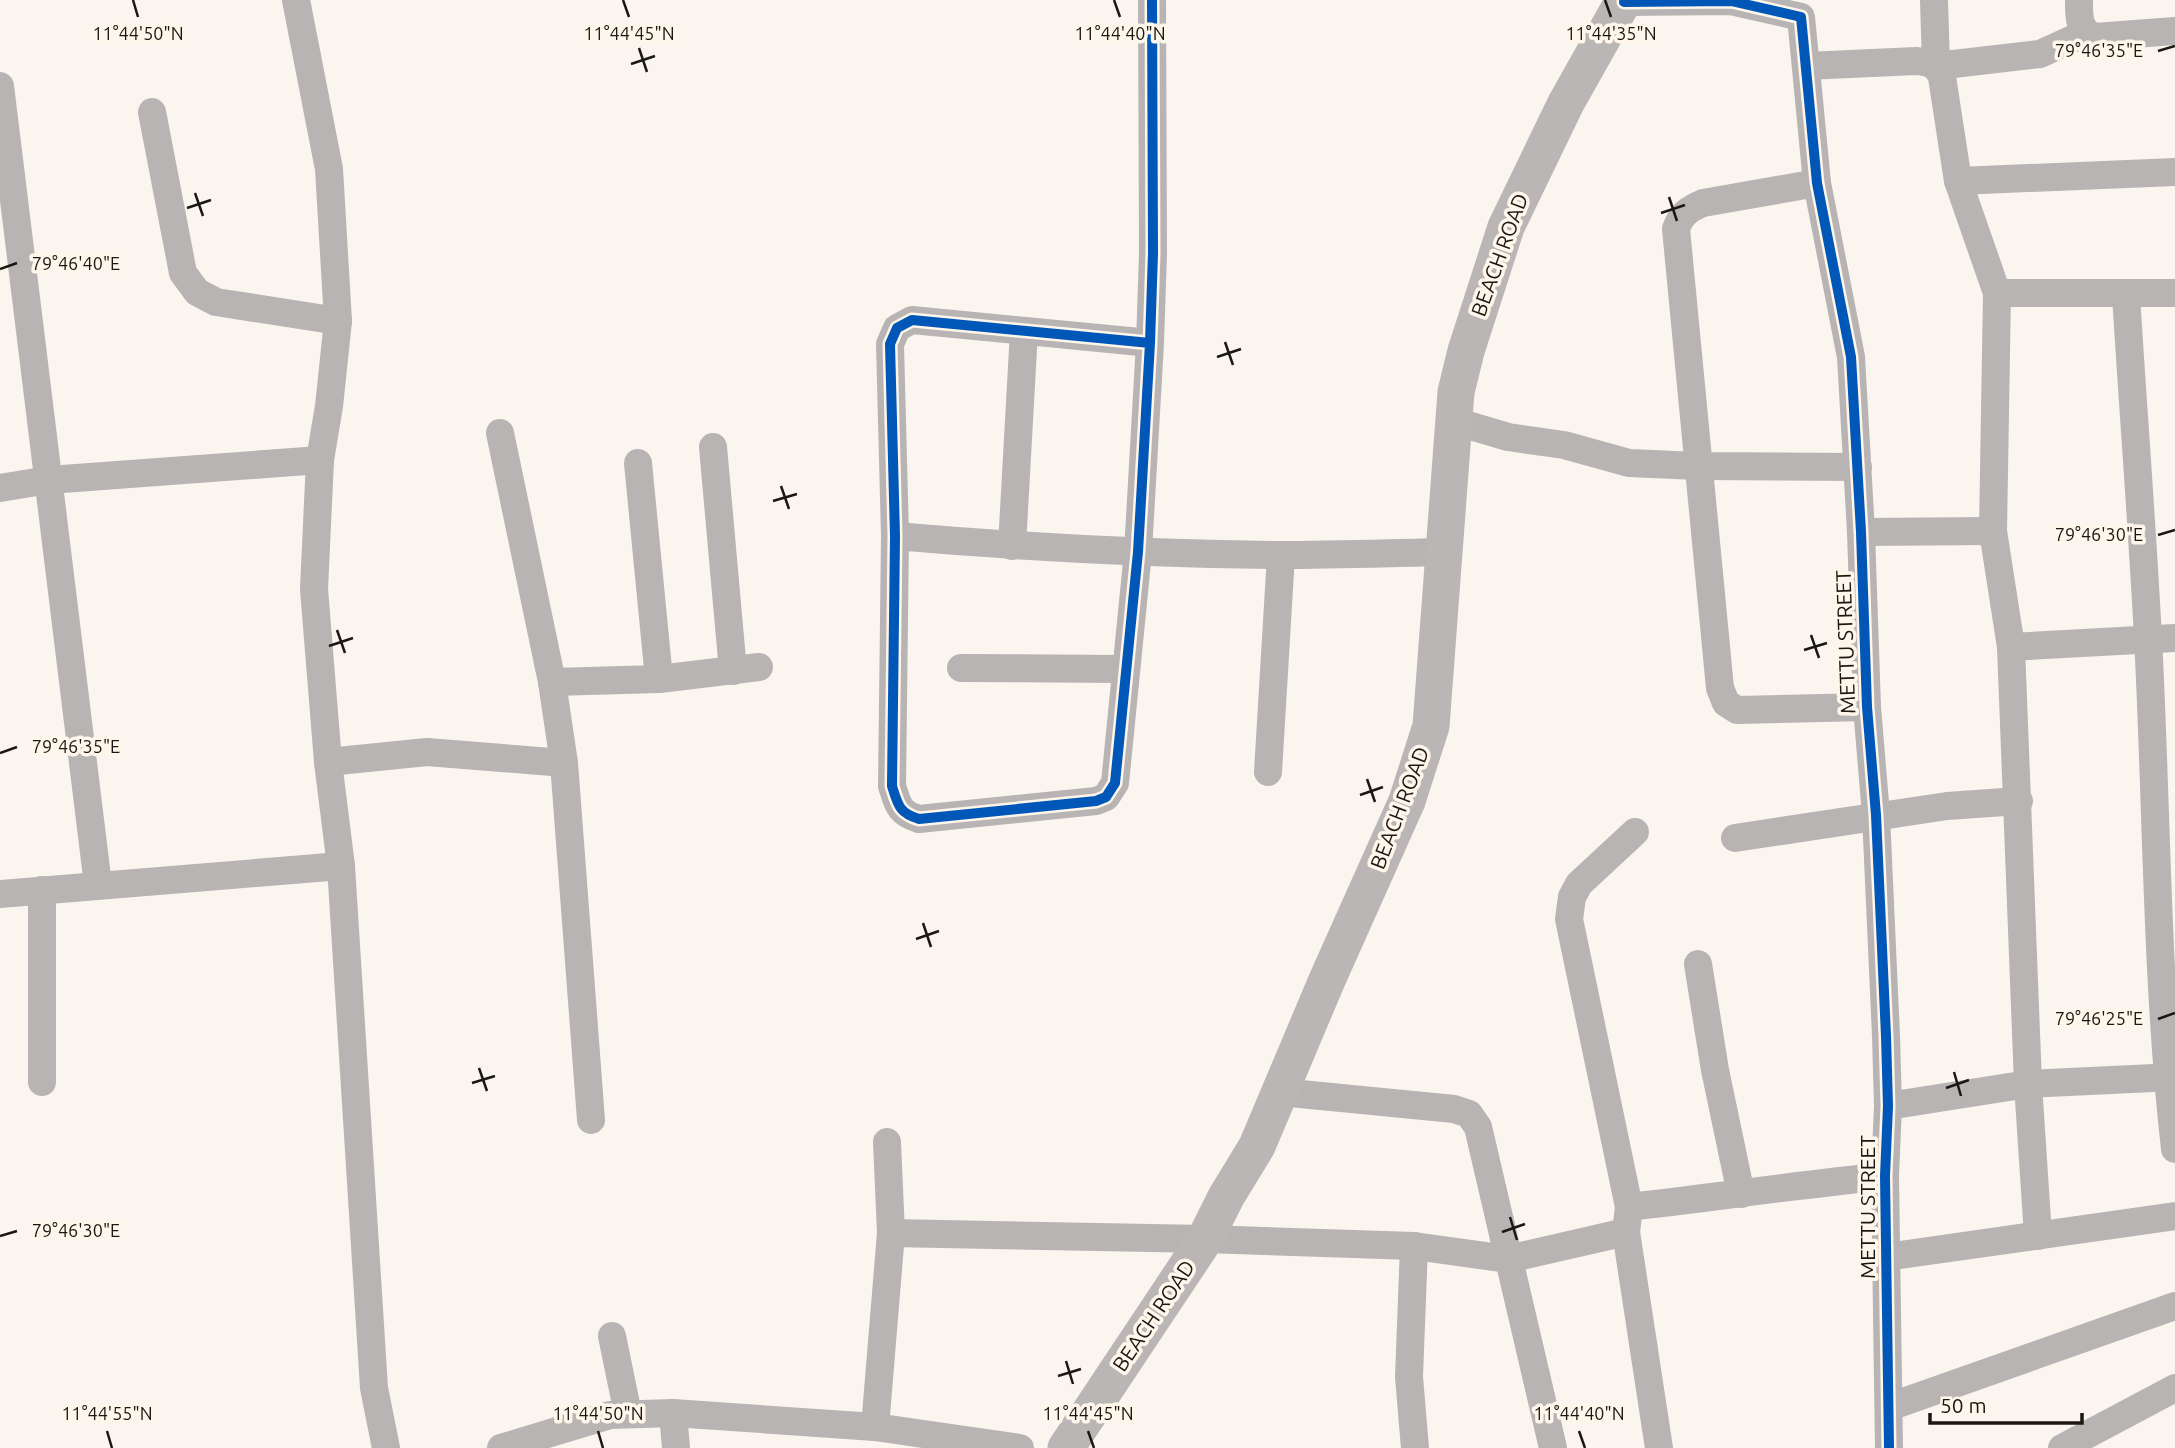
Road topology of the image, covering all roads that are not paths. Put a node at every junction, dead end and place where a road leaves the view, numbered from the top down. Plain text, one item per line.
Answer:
1 (296, 0) edge
2 (1152, 0) edge
3 (1934, 0) edge
4 (2079, 0) edge
5 (1624, 1) edge
6 (1801, 8) edge
7 (2175, 31) edge
8 (2086, 33) junction
9 (1806, 66) junction
10 (1936, 66) junction
11 (0, 86) edge
12 (152, 112) dead end
13 (2175, 172) edge
14 (1958, 181) junction
15 (1817, 183) junction
16 (1997, 293) junction
17 (2175, 293) edge
18 (2126, 295) junction
19 (338, 321) junction
20 (1024, 331) junction
21 (1150, 343) junction
22 (1454, 421) junction
23 (500, 433) dead end
24 (713, 447) dead end
25 (320, 460) junction
26 (638, 463) dead end
27 (1699, 466) junction
28 (1858, 467) junction
29 (49, 480) junction
30 (0, 488) edge
31 (1993, 531) junction
32 (1861, 532) junction
33 (895, 536) junction
34 (1012, 546) junction
35 (1139, 552) junction
36 (1446, 552) junction
37 (1281, 555) junction
38 (2162, 639) edge
39 (2011, 647) junction
40 (961, 668) dead end
41 (1126, 669) junction
42 (659, 678) junction
43 (552, 682) junction
44 (1867, 707) junction
45 (328, 762) junction
46 (564, 763) junction
47 (1268, 772) dead end
48 (2018, 801) junction
49 (1876, 816) junction
50 (1635, 832) dead end
51 (1735, 838) dead end
52 (341, 866) junction
53 (98, 885) junction
54 (42, 890) junction
55 (0, 894) edge
56 (1698, 964) dead end
57 (2171, 1077) edge
58 (42, 1082) dead end
59 (2028, 1084) junction
60 (1280, 1092) junction
61 (1888, 1106) junction
62 (591, 1120) dead end
63 (887, 1142) dead end
64 (2175, 1149) edge
65 (1885, 1176) junction
66 (1741, 1194) junction
67 (2175, 1216) edge
68 (1628, 1220) junction
69 (891, 1233) junction
70 (2038, 1236) junction
71 (1205, 1238) junction
72 (1414, 1246) junction
73 (1886, 1257) junction
74 (1508, 1259) junction
75 (2175, 1307) edge
76 (612, 1336) dead end
77 (2175, 1388) edge
78 (1889, 1406) junction
79 (673, 1413) junction
80 (628, 1414) junction
81 (875, 1427) junction
82 (386, 1448) edge
83 (501, 1448) edge
84 (676, 1448) edge
85 (1020, 1448) edge
86 (1066, 1448) edge
87 (1415, 1448) edge
88 (1553, 1448) edge
89 (1659, 1448) edge
90 (1889, 1448) edge
91 (2062, 1448) edge

1 - 19 street
2 - 21 street
3 - 10 street
4 - 8 street
5 - 6 street, METTU STREET
5 - 22 main road, BEACH ROAD
6 - 9 street, METTU STREET
7 - 8 street
8 - 10 street
9 - 10 street
9 - 15 street, METTU STREET
10 - 14 street
11 - 29 street
12 - 19 street
13 - 14 street
14 - 16 street
15 - 27 street
15 - 28 street, METTU STREET
16 - 18 street
16 - 31 street
17 - 18 street
18 - 38 street
19 - 25 street
20 - 21 street
20 - 33 street
20 - 34 street
21 - 35 street
22 - 27 street
22 - 36 main road, BEACH ROAD
23 - 43 street
24 - 42 street
25 - 29 street
25 - 45 street
26 - 42 street
27 - 28 street
27 - 44 street
28 - 32 street, METTU STREET
29 - 30 street
29 - 53 street
31 - 32 street
31 - 39 street
32 - 44 street, METTU STREET
33 - 34 street
33 - 41 street
34 - 35 street
35 - 37 street
35 - 41 street
36 - 37 street
36 - 60 main road, BEACH ROAD
37 - 47 street
38 - 39 street
38 - 57 street
39 - 48 street
40 - 41 street
42 - 43 street
43 - 46 street
44 - 49 street, METTU STREET
45 - 46 street
45 - 52 street
46 - 62 street
48 - 49 street
48 - 59 street
49 - 51 street
49 - 61 street, METTU STREET
50 - 68 street
52 - 53 street
52 - 82 street
53 - 54 street
54 - 55 street
54 - 58 street
56 - 66 street
57 - 59 street
57 - 64 street
59 - 61 street
59 - 70 street
60 - 71 main road, BEACH ROAD
60 - 74 street
61 - 65 street, METTU STREET
63 - 69 street
65 - 66 street
65 - 73 street, METTU STREET
66 - 68 street
67 - 70 street
68 - 74 street
68 - 89 street
69 - 71 street
69 - 81 street
70 - 73 street
71 - 72 street
71 - 86 main road, BEACH ROAD
72 - 74 street
72 - 87 street
73 - 78 street, METTU STREET
74 - 88 street
75 - 78 street
76 - 80 street
77 - 91 street
78 - 90 street, METTU STREET
79 - 80 street
79 - 81 street
79 - 84 street
80 - 83 street
81 - 85 street

